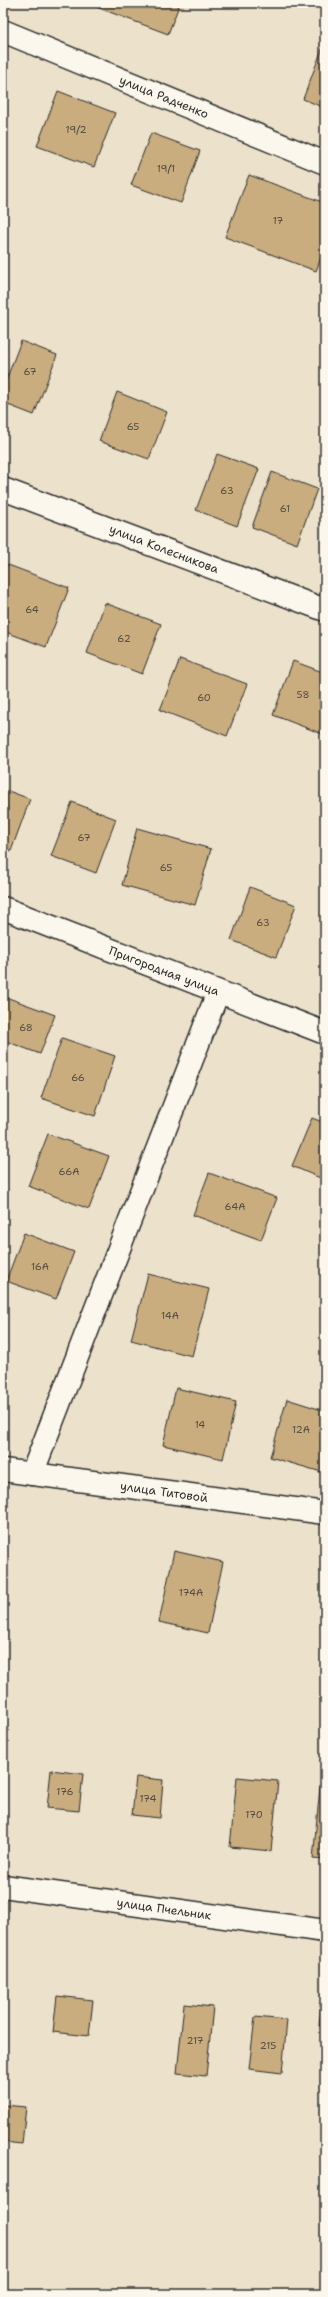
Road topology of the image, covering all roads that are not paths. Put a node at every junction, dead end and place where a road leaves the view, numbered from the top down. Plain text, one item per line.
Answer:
1 (3, 31) edge
2 (325, 163) edge
3 (3, 489) edge
4 (325, 610) edge
5 (3, 908) edge
6 (218, 992) junction
7 (325, 1033) edge
8 (3, 1470) edge
9 (32, 1474) junction
10 (325, 1513) edge
11 (3, 1886) edge
12 (325, 1931) edge

1 - 2 street, улица Радченко
3 - 4 street, улица Колесникова
5 - 6 street, Пригородная улица
6 - 7 street, Пригородная улица
6 - 9 street
8 - 9 street, улица Титовой
9 - 10 street, улица Титовой
11 - 12 street, улица Пчельник

